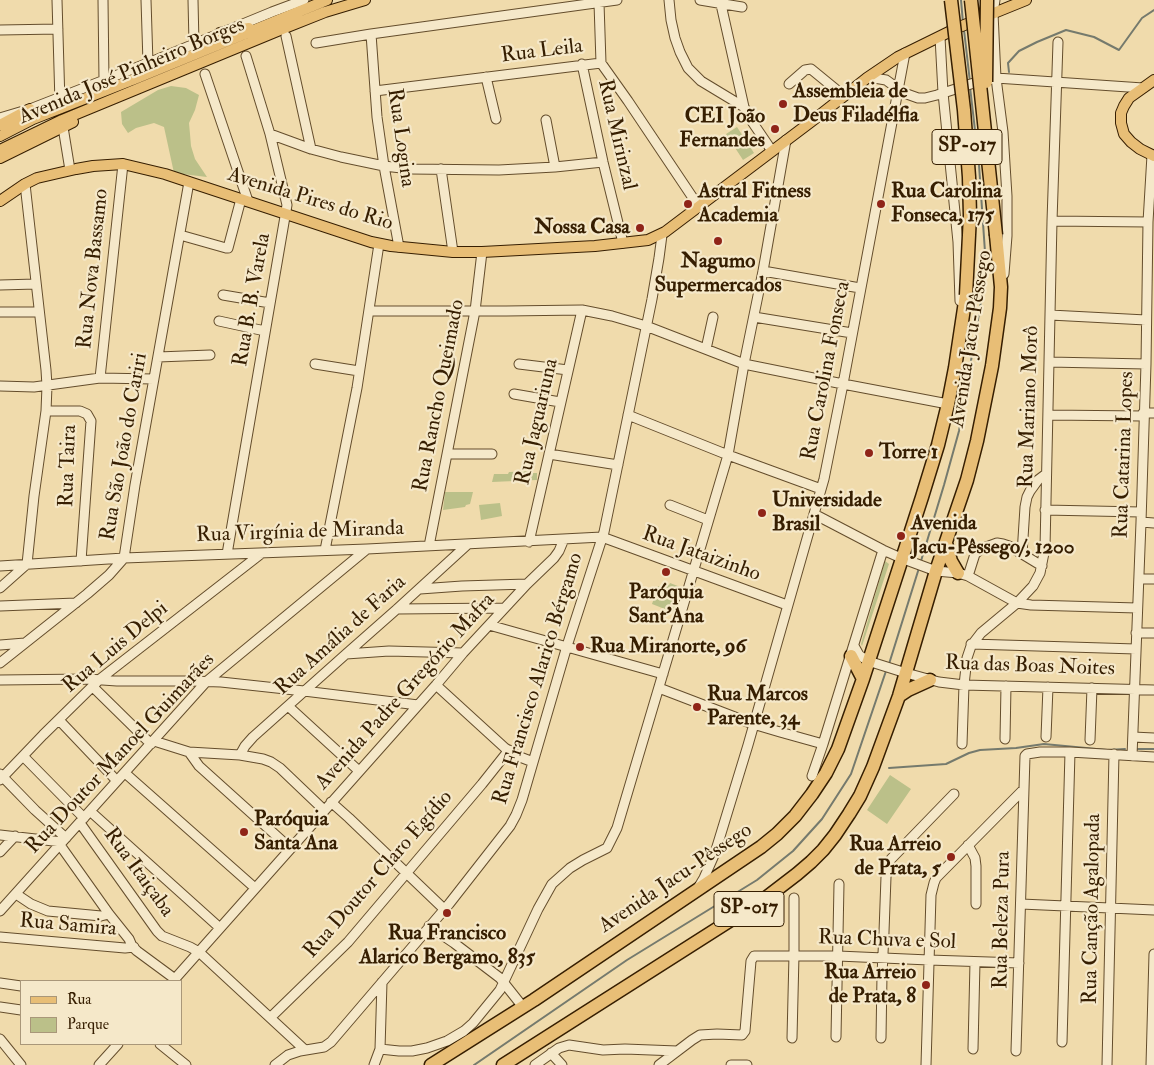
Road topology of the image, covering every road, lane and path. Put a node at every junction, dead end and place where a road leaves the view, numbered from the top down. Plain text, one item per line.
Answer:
1 (57, 0) edge
2 (103, 0) edge
3 (146, 0) edge
4 (193, 0) edge
5 (304, 0) edge
6 (327, 0) edge
7 (365, 0) edge
8 (617, 0) edge
9 (669, 0) edge
10 (700, 0) edge
11 (951, 0) edge
12 (971, 0) edge
13 (980, 0) edge
14 (987, 0) edge
15 (995, 0) edge
16 (1026, 0) edge
17 (599, 2) junction
18 (720, 2) edge
19 (742, 7) dead end
20 (290, 11) edge
21 (993, 12) junction
22 (976, 20) junction
23 (262, 26) junction
24 (58, 29) junction
25 (0, 30) edge
26 (220, 33) junction
27 (371, 34) junction
28 (286, 36) dead end
29 (940, 37) junction
30 (1058, 42) dead end
31 (316, 43) dead end
32 (194, 44) junction
33 (905, 53) junction
34 (246, 56) dead end
35 (601, 63) junction
36 (148, 64) junction
37 (582, 64) junction
38 (205, 74) dead end
39 (486, 77) junction
40 (867, 78) junction
41 (996, 78) junction
42 (104, 80) junction
43 (1154, 80) edge
44 (1056, 81) junction
45 (789, 84) dead end
46 (1142, 88) junction
47 (898, 89) junction
48 (374, 91) junction
49 (943, 93) junction
50 (844, 96) junction
51 (60, 103) junction
52 (982, 104) junction
53 (744, 107) junction
54 (30, 109) junction
55 (0, 118) edge
56 (496, 119) dead end
57 (546, 120) dead end
58 (63, 124) junction
59 (0, 125) edge
60 (270, 134) junction
61 (0, 136) edge
62 (786, 140) junction
63 (312, 149) junction
64 (0, 150) edge
65 (772, 151) junction
66 (1153, 155) edge
67 (0, 158) edge
68 (603, 162) junction
69 (123, 164) junction
70 (384, 166) junction
71 (555, 167) junction
72 (441, 169) junction
73 (70, 170) junction
74 (189, 182) junction
75 (25, 184) junction
76 (244, 200) junction
77 (0, 201) edge
78 (1152, 205) edge
79 (698, 207) junction
80 (286, 214) junction
81 (1052, 221) junction
82 (1148, 222) junction
83 (180, 235) junction
84 (662, 235) junction
85 (623, 243) junction
86 (379, 244) junction
87 (399, 247) junction
88 (453, 252) junction
89 (482, 252) junction
90 (763, 271) junction
91 (36, 284) junction
92 (0, 285) edge
93 (1001, 287) junction
94 (860, 288) junction
95 (223, 295) dead end
96 (270, 303) junction
97 (582, 310) junction
98 (369, 311) junction
99 (475, 311) junction
100 (0, 312) edge
101 (39, 312) junction
102 (1050, 315) junction
103 (713, 317) dead end
104 (754, 317) junction
105 (219, 322) dead end
106 (1149, 324) edge
107 (646, 326) junction
108 (265, 331) junction
109 (961, 332) junction
110 (852, 333) junction
111 (706, 349) junction
112 (210, 355) dead end
113 (158, 357) junction
114 (1049, 362) junction
115 (315, 364) dead end
116 (519, 364) dead end
117 (744, 364) junction
118 (1146, 364) junction
119 (568, 370) junction
120 (359, 371) junction
121 (100, 378) junction
122 (154, 379) junction
123 (843, 384) junction
124 (0, 386) edge
125 (47, 386) junction
126 (514, 394) dead end
127 (560, 402) junction
128 (948, 404) junction
129 (46, 411) junction
130 (1154, 413) edge
131 (1048, 414) junction
132 (628, 415) junction
133 (1143, 415) junction
134 (448, 454) junction
135 (492, 454) dead end
136 (549, 454) junction
137 (728, 455) junction
138 (618, 465) junction
139 (1046, 474) junction
140 (822, 489) junction
141 (670, 506) dead end
142 (1045, 510) junction
143 (1141, 512) junction
144 (814, 514) junction
145 (708, 520) junction
146 (1141, 522) junction
147 (1154, 523) edge
148 (602, 537) junction
149 (564, 539) junction
150 (529, 542) junction
151 (946, 543) junction
152 (467, 545) junction
153 (429, 546) junction
154 (367, 549) junction
155 (325, 550) junction
156 (883, 550) junction
157 (262, 553) junction
158 (227, 554) junction
159 (1022, 554) junction
160 (124, 558) junction
161 (904, 559) junction
162 (81, 561) junction
163 (26, 564) junction
164 (0, 566) edge
165 (1042, 566) junction
166 (934, 570) junction
167 (693, 571) junction
168 (963, 574) junction
169 (1138, 579) junction
170 (1154, 579) edge
171 (527, 584) junction
172 (0, 588) edge
173 (419, 589) junction
174 (76, 603) junction
175 (1017, 603) junction
176 (787, 605) junction
177 (0, 606) edge
178 (504, 608) junction
179 (1137, 608) junction
180 (397, 609) junction
181 (489, 625) junction
182 (1136, 633) junction
183 (1154, 633) edge
184 (25, 644) junction
185 (971, 644) junction
186 (0, 645) edge
187 (567, 646) junction
188 (1136, 648) junction
189 (852, 651) junction
190 (463, 652) junction
191 (346, 654) junction
192 (871, 662) junction
193 (0, 663) edge
194 (902, 672) junction
195 (663, 674) junction
196 (863, 679) junction
197 (0, 680) edge
198 (100, 680) junction
199 (930, 680) junction
200 (206, 682) junction
201 (964, 684) junction
202 (436, 685) junction
203 (1006, 686) junction
204 (93, 687) junction
205 (1048, 687) junction
206 (659, 688) junction
207 (1092, 688) junction
208 (1135, 689) junction
209 (304, 690) junction
210 (1154, 690) edge
211 (899, 696) junction
212 (418, 705) junction
213 (288, 706) junction
214 (59, 720) junction
215 (754, 724) junction
216 (1046, 737) dead end
217 (1133, 737) junction
218 (1154, 738) edge
219 (1004, 739) dead end
220 (1090, 740) dead end
221 (152, 743) junction
222 (823, 744) junction
223 (962, 744) dead end
224 (508, 750) junction
225 (189, 752) junction
226 (1070, 752) junction
227 (1114, 754) junction
228 (240, 755) junction
229 (23, 756) junction
230 (1132, 756) junction
231 (1154, 757) edge
232 (533, 762) junction
233 (359, 771) junction
234 (125, 773) junction
235 (812, 776) dead end
236 (1, 777) edge
237 (117, 781) junction
238 (1023, 790) junction
239 (954, 794) dead end
240 (327, 806) junction
241 (85, 817) junction
242 (0, 835) edge
243 (15, 836) junction
244 (63, 842) junction
245 (968, 845) junction
246 (290, 848) junction
247 (0, 852) edge
248 (406, 873) junction
249 (839, 884) dead end
250 (255, 888) junction
251 (696, 890) junction
252 (16, 894) junction
253 (794, 898) dead end
254 (976, 904) dead end
255 (1021, 904) junction
256 (1066, 907) junction
257 (444, 909) junction
258 (1111, 909) junction
259 (1154, 910) edge
260 (0, 911) edge
261 (109, 914) junction
262 (429, 926) junction
263 (220, 928) junction
264 (0, 937) edge
265 (134, 947) junction
266 (199, 952) junction
267 (1154, 954) edge
268 (794, 955) junction
269 (838, 956) junction
270 (883, 958) junction
271 (929, 960) junction
272 (975, 962) junction
273 (1020, 963) junction
274 (174, 980) edge
275 (382, 982) junction
276 (504, 982) junction
277 (0, 983) edge
278 (20, 986) edge
279 (0, 1007) edge
280 (523, 1007) junction
281 (20, 1010) edge
282 (271, 1018) junction
283 (836, 1037) dead end
284 (792, 1038) dead end
285 (881, 1038) dead end
286 (0, 1041) edge
287 (1062, 1042) dead end
288 (117, 1045) edge
289 (161, 1045) edge
290 (380, 1049) junction
291 (973, 1049) dead end
292 (305, 1050) junction
293 (677, 1051) junction
294 (1016, 1051) dead end
295 (551, 1053) junction
296 (21, 1065) edge
297 (99, 1065) edge
298 (186, 1065) edge
299 (275, 1065) edge
300 (374, 1065) edge
301 (431, 1065) edge
302 (503, 1065) edge
303 (535, 1065) edge
304 (562, 1065) edge
305 (659, 1065) edge
306 (731, 1065) edge
307 (747, 1065) edge
308 (926, 1065) edge
309 (1107, 1065) edge
310 (1151, 1065) edge

1 - 24 street
2 - 42 street
3 - 36 street
4 - 32 street
5 - 20 street
6 - 20 main road, Avenida José Pinheiro Borges
7 - 20 main road, Avenida José Pinheiro Borges
8 - 17 street
9 - 53 street
10 - 18 street
11 - 109 highway, Avenida Jacu-Pêssego / SP-017, bridge
12 - 52 highway, SP-017, bridge
13 - 22 street
14 - 52 highway, bridge
15 - 21 street, Avenida Jacu-Pêssego
16 - 21 main road, Avenida Pires do Rio
17 - 27 street
17 - 35 street
18 - 19 street
18 - 53 street
20 - 23 main road, Avenida José Pinheiro Borges
20 - 26 street
20 - 58 main road, Avenida José Pinheiro Borges
21 - 22 main road, Avenida Pires do Rio
21 - 41 street, Avenida Jacu-Pêssego
22 - 29 main road, Avenida Pires do Rio
23 - 26 main road
23 - 51 main road, Avenida José Pinheiro Borges
24 - 25 street
24 - 51 street
26 - 32 street
27 - 31 street
27 - 48 street, Rua Logina
28 - 63 street
29 - 33 main road, Avenida Pires do Rio
29 - 49 street
30 - 44 street, Rua Mariano Morô
32 - 36 street
33 - 40 main road, Avenida Pires do Rio
33 - 47 street, Rua Carolina Fonseca
34 - 60 street, Rua B. B. Varela
35 - 37 street, Rua Leila
35 - 79 street, Rua Leila
36 - 42 street
37 - 39 street, Rua Leila
37 - 68 street, Rua Mirinzal
38 - 76 street
39 - 48 street, Rua Leila
39 - 56 street
40 - 47 street
40 - 50 main road, Avenida Pires do Rio
41 - 44 street
41 - 49 street
41 - 93 street, Avenida Jacu-Pêssego
42 - 51 street
43 - 46 main road
44 - 46 street
44 - 81 street, Rua Mariano Morô
45 - 50 street
46 - 66 main road
47 - 49 street
47 - 94 street, Rua Carolina Fonseca
48 - 70 street, Rua Logina
49 - 109 street
50 - 62 main road, Avenida Pires do Rio
51 - 54 street
51 - 58 street
51 - 61 main road, Avenida José Pinheiro Borges
52 - 93 highway, SP-017, bridge
53 - 65 street
54 - 55 street
54 - 59 main road
57 - 71 street
58 - 64 main road, Avenida José Pinheiro Borges
58 - 67 main road
58 - 73 street
60 - 63 street
60 - 80 street, Rua B. B. Varela
62 - 65 main road, Avenida Pires do Rio
62 - 90 street
63 - 70 street
65 - 79 main road, Avenida Pires do Rio
66 - 78 street, Rua Catarina Lopes
68 - 71 street
68 - 85 street, Rua Mirinzal
69 - 73 main road, Avenida Pires do Rio
69 - 74 main road, Avenida Pires do Rio
69 - 121 street, Rua Nova Bassamo
70 - 72 street
70 - 87 street, Rua Logina
71 - 72 street
72 - 88 street
73 - 75 main road, Avenida Pires do Rio
74 - 76 main road, Avenida Pires do Rio
74 - 83 street, Rua São João do Cariri
75 - 77 main road, Avenida Pires do Rio
75 - 91 street
76 - 80 main road, Avenida Pires do Rio
76 - 83 street
78 - 82 street, Rua Catarina Lopes
79 - 84 main road, Avenida Pires do Rio
80 - 86 main road, Avenida Pires do Rio
80 - 96 street, Rua B. B. Varela
81 - 82 street
81 - 102 street, Rua Mariano Morô
82 - 106 street, Rua Catarina Lopes
83 - 113 street, Rua São João do Cariri
84 - 85 main road, Avenida Pires do Rio
84 - 107 street, Rua Francisco Alarico Bérgamo
85 - 89 main road, Avenida Pires do Rio
86 - 87 main road, Avenida Pires do Rio
86 - 98 street
87 - 88 main road, Avenida Pires do Rio
88 - 89 main road, Avenida Pires do Rio
89 - 99 street, Rua Rancho Queimado
90 - 94 street
90 - 104 street
91 - 92 street
91 - 101 street
93 - 151 highway, Avenida Jacu-Pêssego / SP-017
94 - 110 street, Rua Carolina Fonseca
95 - 96 street
96 - 108 street, Rua B. B. Varela
97 - 99 street
97 - 107 street
97 - 119 street, Rua Jaguariuna
98 - 99 street
98 - 120 street
99 - 134 street, Rua Rancho Queimado
100 - 101 street
101 - 125 street
102 - 106 street
102 - 114 street, Rua Mariano Morô
103 - 111 street
104 - 110 street
104 - 117 street
105 - 108 street
106 - 118 street, Rua Catarina Lopes
107 - 111 street
107 - 132 street, Rua Francisco Alarico Bérgamo
108 - 158 street, Rua B. B. Varela
109 - 128 highway, Avenida Jacu-Pêssego / SP-017
110 - 123 street, Rua Carolina Fonseca
111 - 117 street
112 - 113 street
113 - 122 street, Rua São João do Cariri
114 - 118 street
114 - 131 street, Rua Mariano Morô
115 - 120 street
116 - 119 street
117 - 123 street
117 - 137 street
118 - 133 street, Rua Catarina Lopes
119 - 127 street, Rua Jaguariuna
120 - 155 street
121 - 122 street
121 - 125 street
122 - 160 street, Rua São João do Cariri
123 - 128 street
123 - 140 street, Rua Carolina Fonseca
124 - 125 street
125 - 129 street
126 - 127 street
127 - 136 street, Rua Jaguariuna
128 - 161 highway, Avenida Jacu-Pêssego / SP-017
129 - 162 street, Rua Taira
129 - 163 street
130 - 133 street
131 - 133 street
131 - 139 street, Rua Mariano Morô
132 - 137 street
132 - 138 street, Rua Francisco Alarico Bérgamo
133 - 143 street, Rua Catarina Lopes
134 - 135 street
134 - 153 street, Rua Rancho Queimado
136 - 138 street
136 - 150 street, Rua Jaguariuna
137 - 140 street
137 - 145 street
138 - 148 street, Rua Francisco Alarico Bérgamo
139 - 142 street, Rua Mariano Morô
139 - 159 street
140 - 144 street, Rua Carolina Fonseca
141 - 145 street
142 - 143 street
142 - 165 street, Rua Mariano Morô
143 - 146 street, Rua Catarina Lopes
144 - 156 street
144 - 176 street, Rua Carolina Fonseca
145 - 167 street
146 - 147 street
146 - 169 street, Rua Catarina Lopes
148 - 149 street, Rua Virgínia de Miranda
148 - 167 street, Rua Jataizinho
148 - 187 street, Rua Francisco Alarico Bérgamo
149 - 150 street, Rua Virgínia de Miranda
149 - 171 street, Avenida Padre Gregório Mafra
150 - 152 street, Rua Virgínia de Miranda
151 - 166 highway, Avenida Jacu-Pêssego / SP-017
151 - 168 highway
152 - 153 street, Rua Virgínia de Miranda
152 - 173 street, Rua Amália de Faria
153 - 154 street, Rua Virgínia de Miranda
154 - 155 street, Rua Virgínia de Miranda
154 - 200 street, Rua Doutor Manoel Guimarães
155 - 157 street, Rua Virgínia de Miranda
156 - 161 street
156 - 189 street
157 - 158 street, Rua Virgínia de Miranda
157 - 198 street, Rua Luis Delpi
158 - 160 street, Rua Virgínia de Miranda
159 - 165 street
159 - 168 street
160 - 162 street, Rua Virgínia de Miranda
160 - 174 street, Rua São João do Cariri
161 - 166 street
161 - 192 highway, Avenida Jacu-Pêssego / SP-017
162 - 163 street, Rua Virgínia de Miranda
163 - 164 street, Rua Virgínia de Miranda
163 - 172 street
165 - 175 street, Rua Mariano Morô
166 - 168 street
166 - 194 highway, Avenida Jacu-Pêssego / SP-017
167 - 176 street, Rua Jataizinho
167 - 195 street
168 - 175 street
169 - 170 street
169 - 179 street, Rua Catarina Lopes
171 - 173 street
171 - 178 street, Avenida Padre Gregório Mafra
173 - 180 street, Rua Amália de Faria
174 - 177 street
174 - 184 street, Rua São João do Cariri
175 - 179 street
175 - 185 street, Rua Mariano Morô
176 - 215 street, Rua Carolina Fonseca
178 - 180 street
178 - 181 street, Avenida Padre Gregório Mafra
179 - 182 street, Rua Catarina Lopes
180 - 191 street, Rua Amália de Faria
181 - 187 street
181 - 190 street, Avenida Padre Gregório Mafra
182 - 183 street
182 - 188 street, Rua Catarina Lopes
184 - 186 street
184 - 193 street, Rua São João do Cariri
185 - 188 street
185 - 201 street
187 - 195 street
187 - 232 street, Rua Francisco Alarico Bérgamo
188 - 208 street, Rua Catarina Lopes
189 - 192 street
189 - 196 highway
189 - 222 street
190 - 191 street
190 - 202 street, Avenida Padre Gregório Mafra
191 - 209 street, Rua Amália de Faria
192 - 194 street
192 - 196 highway, Avenida Jacu-Pêssego / SP-017
194 - 199 street, Rua das Boas Noites
194 - 211 highway, Avenida Jacu-Pêssego / SP-017
195 - 206 street
196 - 251 highway, Avenida Jacu-Pêssego / SP-017
197 - 198 street
198 - 200 street
198 - 204 street, Rua Luis Delpi
199 - 201 street, Rua das Boas Noites
199 - 211 highway
200 - 209 street
200 - 221 street, Rua Doutor Manoel Guimarães
201 - 203 street, Rua das Boas Noites
201 - 223 street
202 - 212 street, Avenida Padre Gregório Mafra
202 - 224 street
203 - 205 street, Rua das Boas Noites
203 - 219 street
204 - 214 street, Rua Luis Delpi
204 - 221 street
205 - 207 street, Rua das Boas Noites
205 - 216 street
206 - 215 street
206 - 276 street
207 - 208 street, Rua das Boas Noites
207 - 220 street
208 - 210 street, Rua das Boas Noites
208 - 217 street, Rua Catarina Lopes
209 - 212 street
209 - 213 street, Rua Amália de Faria
211 - 302 highway, Avenida Jacu-Pêssego / SP-017
212 - 233 street, Avenida Padre Gregório Mafra
213 - 228 street, Rua Amália de Faria
213 - 233 street
214 - 229 street, Rua Luis Delpi
214 - 237 street
215 - 222 street
215 - 251 street, Rua Carolina Fonseca
217 - 218 street
217 - 230 street, Rua Catarina Lopes
221 - 225 street
221 - 234 street, Rua Doutor Manoel Guimarães
222 - 235 street
224 - 232 street
224 - 248 street, Rua Doutor Claro Egídio
225 - 228 street
225 - 246 street
226 - 227 street
226 - 238 street, Rua Beleza Pura
226 - 256 street
227 - 230 street
227 - 258 street, Rua Canção Agalopada
228 - 240 street
229 - 236 street, Rua Luis Delpi
229 - 241 street
230 - 231 street
232 - 257 street, Rua Francisco Alarico Bérgamo
233 - 240 street, Avenida Padre Gregório Mafra
234 - 237 street, Rua Doutor Manoel Guimarães
234 - 250 street
236 - 244 street
237 - 241 street, Rua Doutor Manoel Guimarães
238 - 245 street
238 - 255 street, Rua Beleza Pura
239 - 270 street
240 - 246 street, Avenida Padre Gregório Mafra
240 - 248 street
241 - 244 street, Rua Doutor Manoel Guimarães
241 - 263 street
241 - 266 street, Rua Itaiçaba
242 - 243 street
243 - 244 street
243 - 247 street
244 - 252 street, Rua Doutor Manoel Guimarães
244 - 261 street
245 - 254 street
245 - 271 street
246 - 250 street, Avenida Padre Gregório Mafra
248 - 257 street
248 - 282 street, Rua Doutor Claro Egídio
249 - 269 street
250 - 263 street, Avenida Padre Gregório Mafra
251 - 280 highway, Avenida Jacu-Pêssego / SP-017
252 - 260 street, Rua Doutor Manoel Guimarães
252 - 261 street
253 - 268 street
255 - 256 street
255 - 273 street, Rua Beleza Pura
256 - 258 street
256 - 287 street
257 - 262 street, Rua Francisco Alarico Bérgamo
258 - 259 street
258 - 309 street, Rua Canção Agalopada
261 - 265 street
262 - 275 street, Rua Francisco Alarico Bérgamo
262 - 276 street
263 - 266 street, Avenida Padre Gregório Mafra
264 - 265 street, Rua Samira
265 - 274 street
266 - 274 street, Avenida Padre Gregório Mafra
266 - 282 street, Rua Itaiçaba
267 - 310 street
268 - 269 street, Rua Chuva e Sol
268 - 284 street
268 - 293 street, Rua Chuva e Sol
269 - 270 street, Rua Chuva e Sol
269 - 283 street
270 - 271 street, Rua Chuva e Sol
270 - 285 street
271 - 272 street, Rua Chuva e Sol
271 - 308 street
272 - 273 street, Rua Chuva e Sol
272 - 291 street
273 - 294 street, Rua Beleza Pura
275 - 290 street
275 - 292 street, Rua Francisco Alarico Bérgamo
276 - 280 street
276 - 290 street
277 - 278 street
279 - 281 street
280 - 301 highway, Avenida Jacu-Pêssego / SP-017
282 - 292 street, Rua Itaiçaba
286 - 296 street
288 - 297 street
289 - 298 street
290 - 300 street
292 - 299 street, Rua Francisco Alarico Bérgamo
293 - 295 street
293 - 305 street
295 - 303 street
295 - 304 street
306 - 307 street

